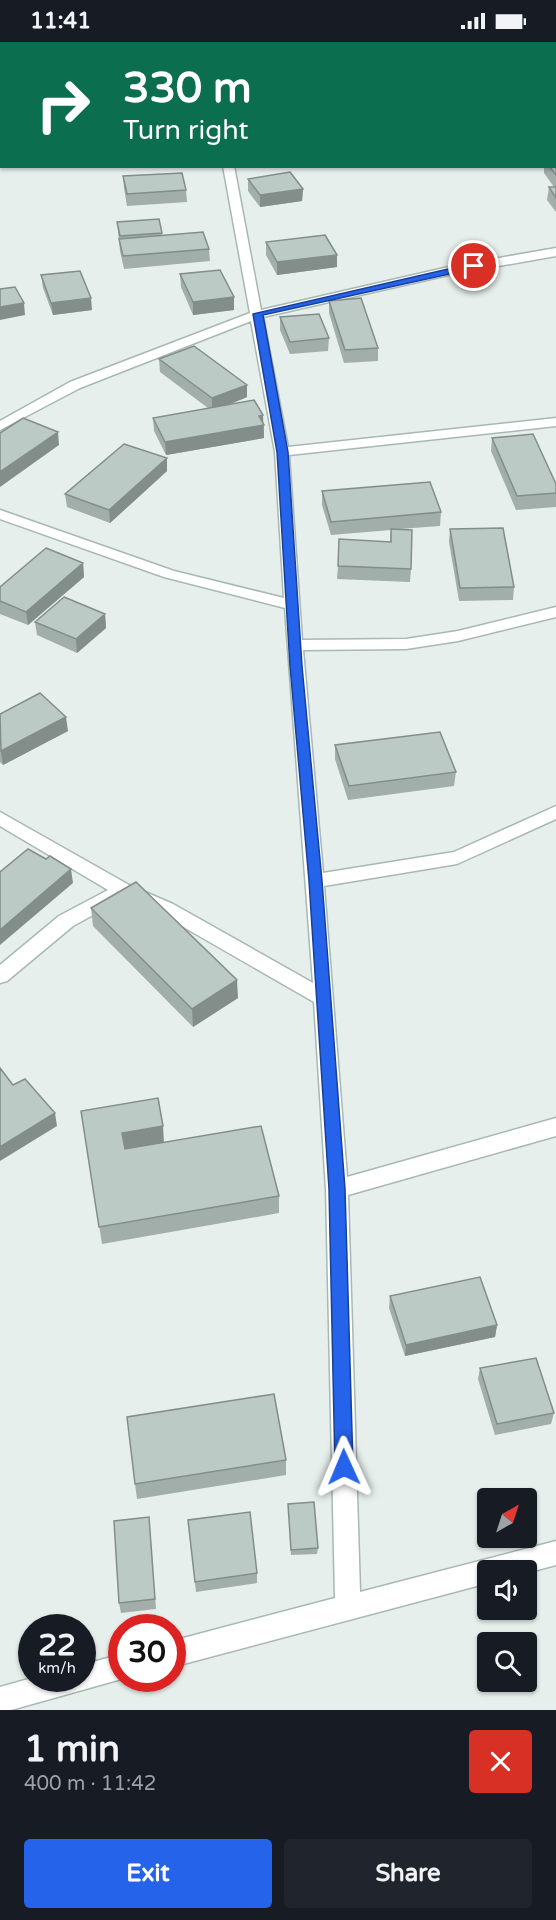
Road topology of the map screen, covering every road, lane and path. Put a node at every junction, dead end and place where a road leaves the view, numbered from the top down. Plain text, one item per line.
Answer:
1 (228, 168) edge
2 (556, 252) edge
3 (258, 314) junction
4 (556, 422) edge
5 (0, 426) edge
6 (282, 452) junction
7 (0, 514) edge
8 (292, 605) junction
9 (556, 612) edge
10 (295, 645) junction
11 (556, 812) edge
12 (0, 818) edge
13 (315, 881) junction
14 (123, 890) junction
15 (0, 976) edge
16 (322, 997) junction
17 (556, 1127) edge
18 (337, 1189) junction
19 (556, 1553) edge
20 (348, 1606) junction
21 (186, 1650) edge
22 (29, 1692) edge
23 (0, 1700) edge

1 - 3 street
2 - 3 street
3 - 5 street
3 - 6 street
4 - 6 street
6 - 8 street
7 - 8 street
8 - 10 street
9 - 10 street
10 - 13 street
11 - 13 street
12 - 14 street
13 - 16 street
14 - 15 street
14 - 16 street
16 - 18 street
17 - 18 street
18 - 20 street
19 - 20 street
20 - 21 street
22 - 23 street

